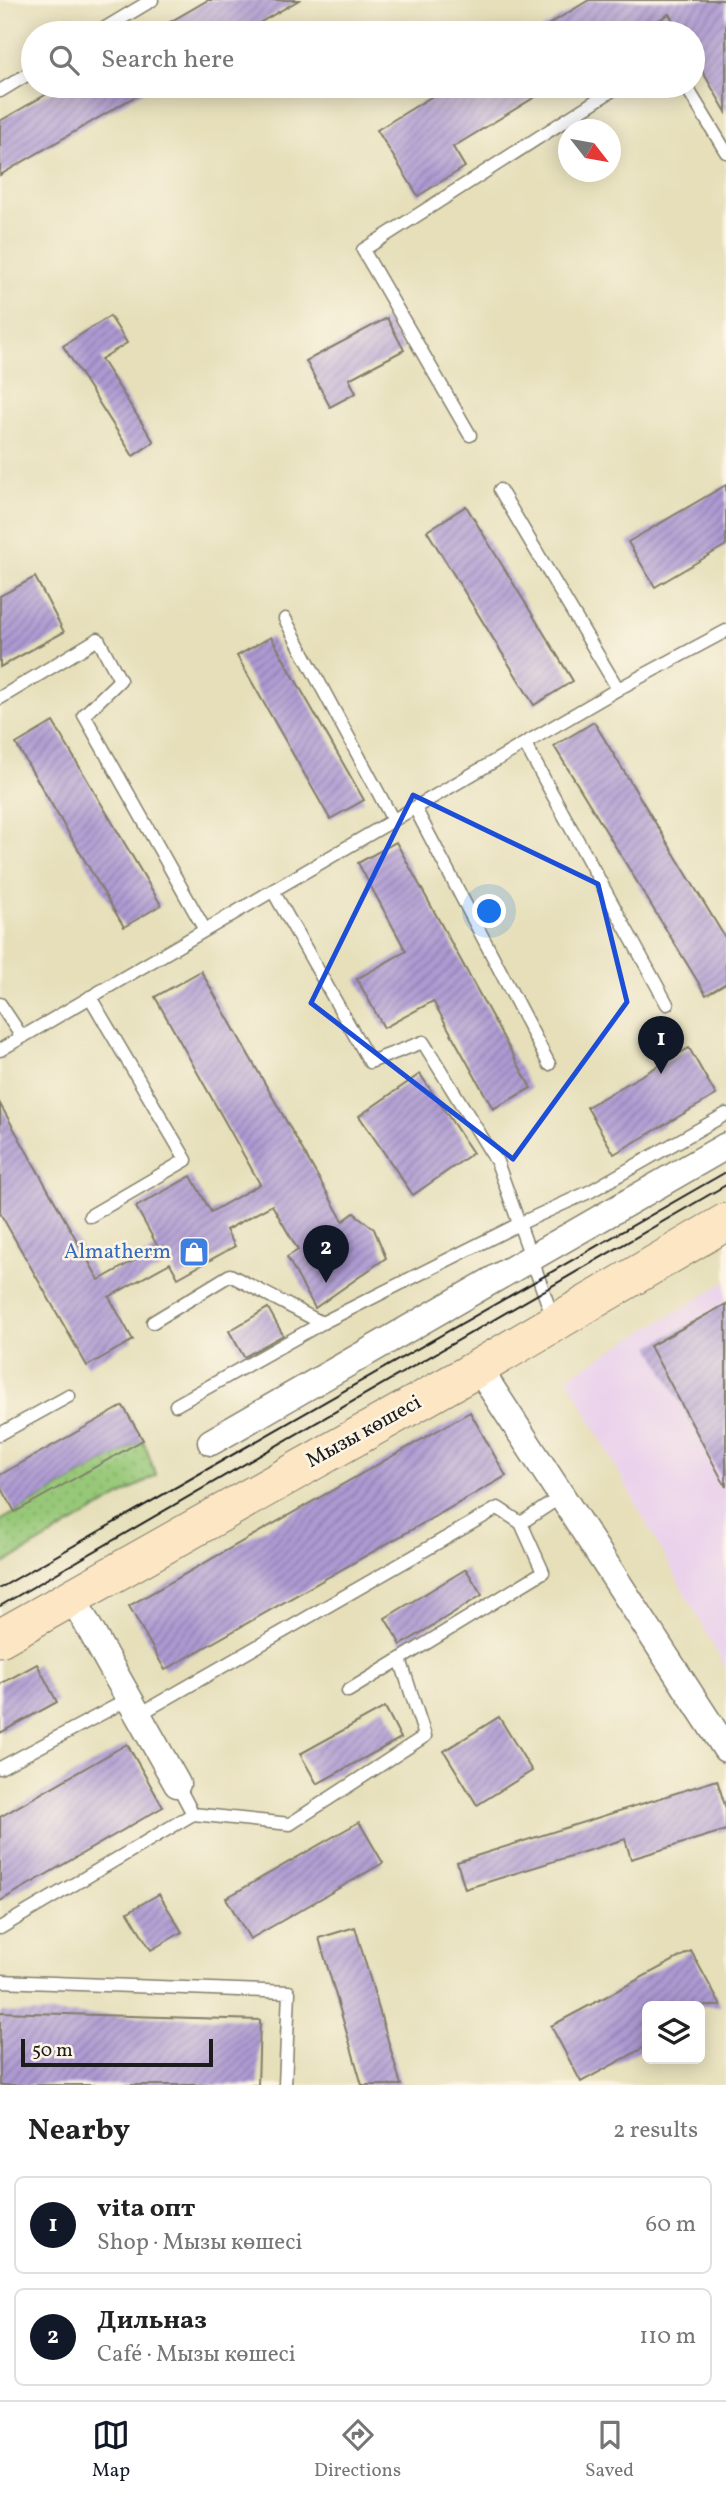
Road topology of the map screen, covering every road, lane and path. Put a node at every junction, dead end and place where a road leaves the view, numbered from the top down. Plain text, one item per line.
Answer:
1 (152, 0) edge
2 (117, 21) edge
3 (21, 78) edge
4 (0, 91) edge
5 (600, 98) edge
6 (693, 98) edge
7 (726, 152) edge
8 (470, 435) dead end
9 (500, 490) dead end
10 (285, 620) dead end
11 (726, 631) edge
12 (618, 689) junction
13 (0, 698) edge
14 (525, 744) junction
15 (415, 808) junction
16 (393, 820) junction
17 (273, 891) junction
18 (205, 930) junction
19 (90, 997) junction
20 (0, 1004) edge
21 (667, 1004) dead end
22 (22, 1037) junction
23 (0, 1050) edge
24 (549, 1064) dead end
25 (726, 1114) edge
26 (726, 1146) edge
27 (90, 1216) dead end
28 (726, 1222) edge
29 (519, 1224) junction
30 (531, 1260) junction
31 (153, 1322) dead end
32 (555, 1322) junction
33 (322, 1323) junction
34 (477, 1366) junction
35 (69, 1396) dead end
36 (176, 1405) dead end
37 (0, 1434) edge
38 (211, 1442) dead end
39 (562, 1496) junction
40 (522, 1523) junction
41 (72, 1597) junction
42 (0, 1638) edge
43 (400, 1659) junction
44 (348, 1691) dead end
45 (133, 1707) junction
46 (726, 1749) edge
47 (0, 1768) edge
48 (177, 1784) joint
49 (193, 1814) junction
50 (0, 1928) edge
51 (0, 1981) edge
52 (285, 2085) edge

1 - 2 lane
3 - 4 lane
5 - 8 lane
6 - 7 lane
9 - 12 lane
10 - 16 lane
11 - 12 lane
12 - 14 lane
13 - 18 lane
14 - 15 lane
14 - 21 lane
15 - 16 lane
15 - 24 lane
16 - 17 lane
17 - 18 lane
17 - 29 lane
18 - 19 lane
19 - 22 lane
19 - 27 lane
20 - 22 lane
22 - 23 lane
25 - 29 lane
26 - 30 street
28 - 32 main road, Мызы көшесі
29 - 30 lane
29 - 33 lane
30 - 32 lane
30 - 38 street
31 - 33 lane
32 - 34 main road, Мызы көшесі
33 - 36 lane
34 - 39 street
34 - 41 main road, Мызы көшесі
35 - 37 lane
39 - 40 lane
39 - 46 street
40 - 43 lane
40 - 45 lane
41 - 42 main road, Мызы көшесі
41 - 45 street
43 - 44 lane
43 - 49 lane
45 - 47 lane
45 - 48 street
48 - 49 lane
49 - 50 lane
51 - 52 lane

